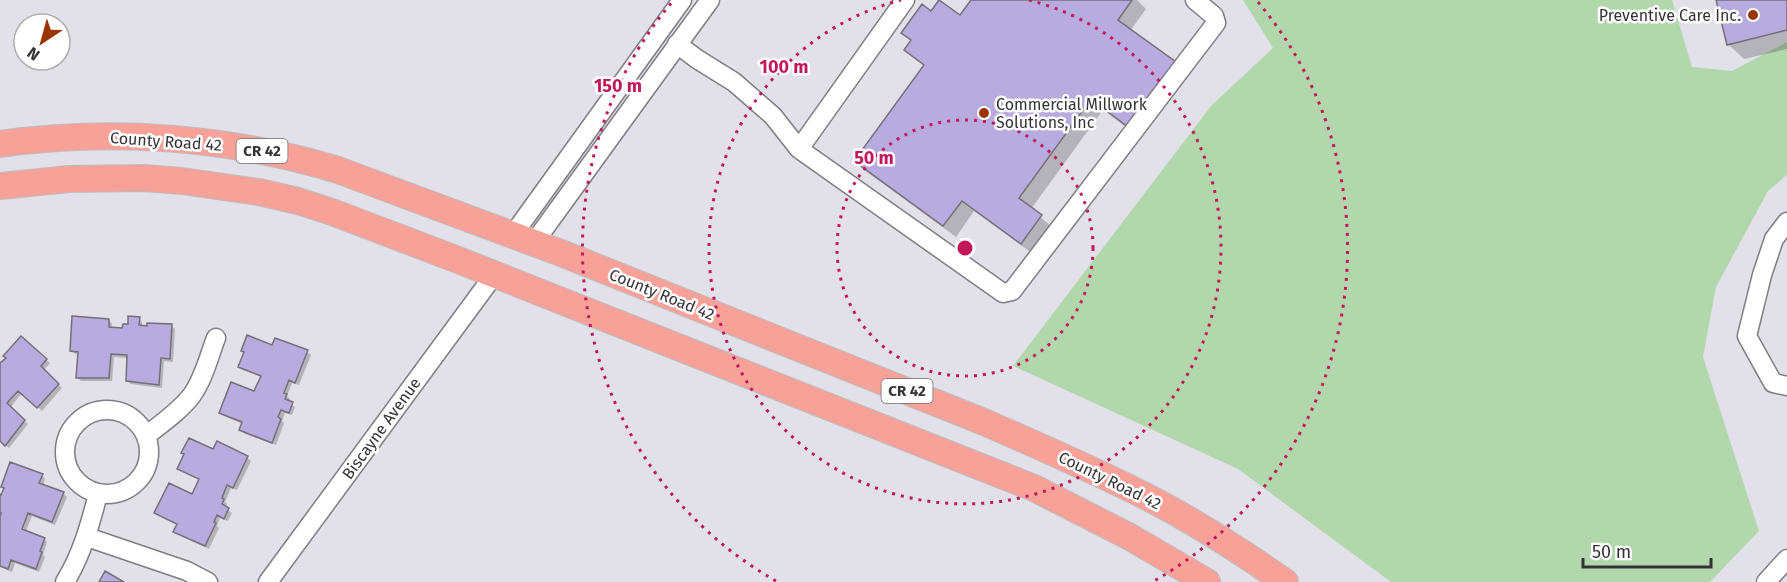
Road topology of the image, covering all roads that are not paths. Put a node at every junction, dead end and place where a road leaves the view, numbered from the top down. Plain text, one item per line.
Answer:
1 (682, 0) edge
2 (710, 0) edge
3 (905, 0) edge
4 (1195, 0) edge
5 (677, 44) junction
6 (0, 144) edge
7 (799, 149) junction
8 (0, 186) edge
9 (1787, 222) edge
10 (522, 240) junction
11 (494, 275) junction
12 (216, 338) dead end
13 (1787, 386) edge
14 (146, 436) junction
15 (98, 494) junction
16 (87, 537) junction
17 (1787, 559) edge
18 (65, 582) edge
19 (208, 582) edge
20 (268, 582) edge
21 (1207, 582) edge
22 (1285, 582) edge
23 (1766, 582) edge

1 - 10 street
2 - 5 street
3 - 7 street
4 - 7 street
5 - 7 street
5 - 10 street
6 - 10 highway, County Road 42 / CR 42
8 - 11 highway, CR 42
9 - 13 street
10 - 22 highway, County Road 42 / CR 42
11 - 20 street, Biscayne Avenue
11 - 21 highway, CR 42
12 - 14 street
14 - 15 street
14 - 15 street
15 - 16 street
16 - 18 street
16 - 19 street
17 - 23 street

